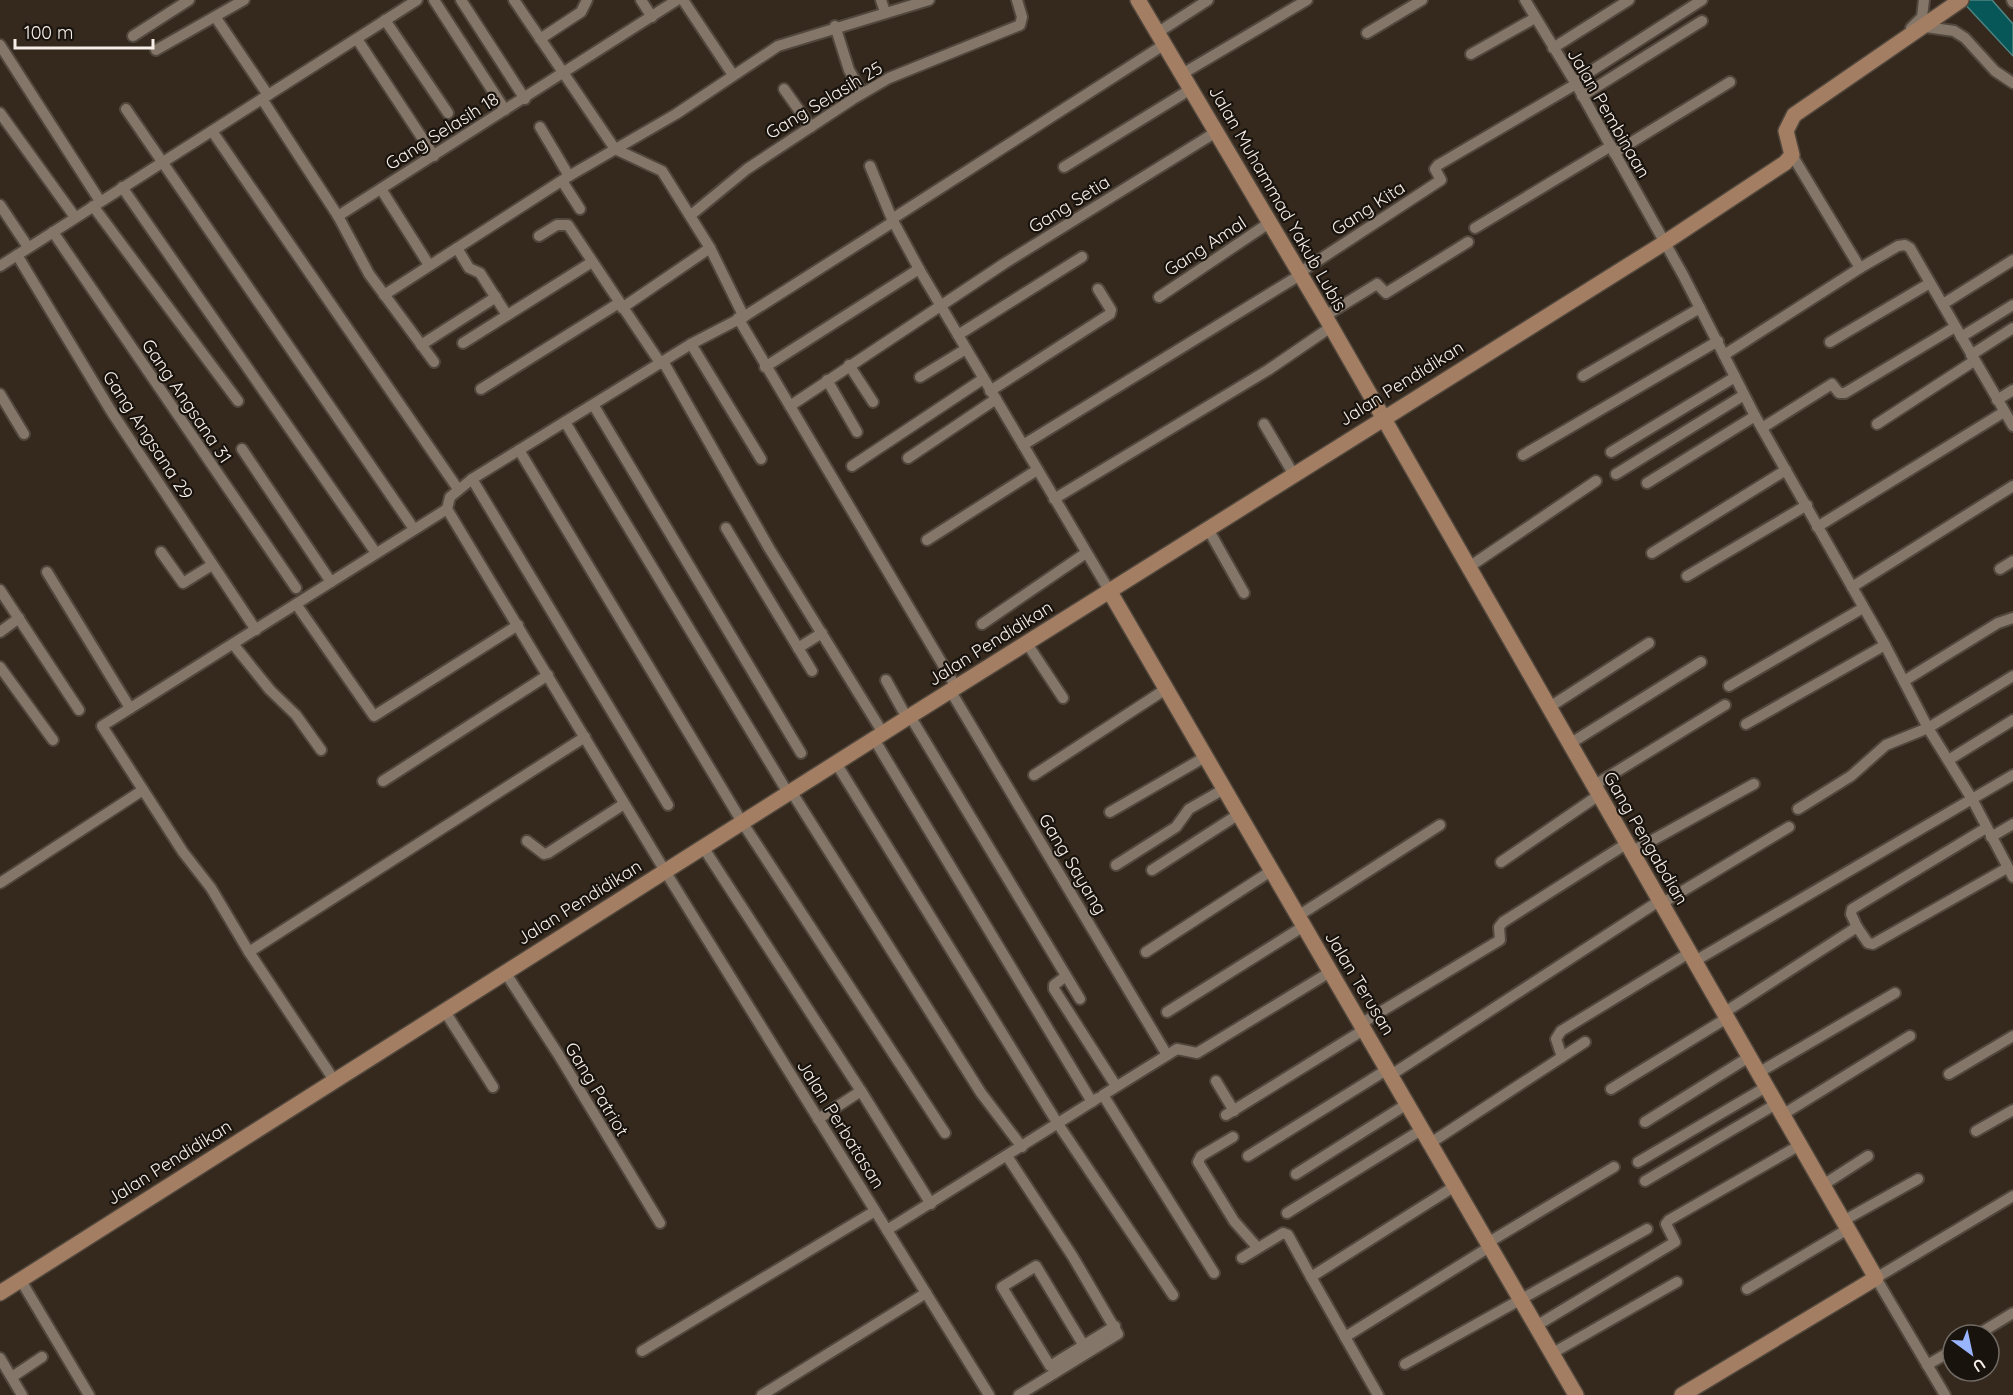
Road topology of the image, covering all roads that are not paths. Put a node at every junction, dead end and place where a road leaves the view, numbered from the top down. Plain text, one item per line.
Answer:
1 (189, 0) edge
2 (244, 0) edge
3 (416, 0) edge
4 (434, 0) edge
5 (460, 0) edge
6 (514, 0) edge
7 (587, 0) edge
8 (641, 0) edge
9 (678, 0) edge
10 (682, 0) edge
11 (881, 0) edge
12 (929, 0) edge
13 (1017, 0) edge
14 (1138, 0) edge
15 (1208, 0) edge
16 (1307, 0) edge
17 (1422, 0) edge
18 (1525, 0) edge
19 (1629, 0) edge
20 (1702, 0) edge
21 (1924, 0) edge
22 (1961, 0) edge
23 (885, 12) junction
24 (652, 17) junction
25 (216, 18) junction
26 (1535, 18) junction
27 (385, 20) junction
28 (1702, 21) dead end
29 (835, 26) junction
30 (1926, 27) junction
31 (1367, 33) dead end
32 (133, 36) dead end
33 (1161, 38) junction
34 (357, 39) junction
35 (540, 39) junction
36 (0, 45) edge
37 (1553, 48) junction
38 (156, 50) dead end
39 (1892, 50) junction
40 (1471, 54) dead end
41 (564, 74) junction
42 (1182, 74) junction
43 (733, 75) junction
44 (1730, 82) dead end
45 (1575, 83) junction
46 (2013, 83) edge
47 (784, 89) dead end
48 (1191, 89) junction
49 (862, 93) junction
50 (1582, 96) junction
51 (265, 97) junction
52 (525, 99) junction
53 (126, 109) dead end
54 (505, 110) junction
55 (0, 113) edge
56 (448, 113) dead end
57 (540, 127) dead end
58 (811, 127) junction
59 (212, 131) junction
60 (1216, 132) junction
61 (615, 149) junction
62 (1612, 150) junction
63 (1792, 155) junction
64 (434, 156) junction
65 (164, 161) junction
66 (870, 166) dead end
67 (1064, 167) dead end
68 (565, 179) junction
69 (122, 188) junction
70 (381, 189) junction
71 (97, 204) junction
72 (0, 205) edge
73 (580, 209) dead end
74 (691, 215) junction
75 (338, 216) junction
76 (75, 218) junction
77 (892, 220) junction
78 (1269, 224) junction
79 (1475, 228) dead end
80 (52, 232) junction
81 (539, 236) dead end
82 (1468, 242) dead end
83 (1664, 243) junction
84 (28, 247) junction
85 (457, 248) junction
86 (710, 248) junction
87 (17, 255) junction
88 (1082, 257) dead end
89 (2013, 260) edge
90 (592, 262) junction
91 (429, 265) junction
92 (0, 266) edge
93 (1860, 268) junction
94 (919, 269) junction
95 (1300, 274) junction
96 (1930, 283) junction
97 (1098, 289) dead end
98 (384, 294) junction
99 (496, 297) junction
100 (1159, 297) dead end
101 (1942, 304) junction
102 (941, 305) junction
103 (2013, 305) edge
104 (621, 306) junction
105 (1700, 308) junction
106 (507, 315) junction
107 (741, 317) junction
108 (1328, 322) junction
109 (2013, 328) edge
110 (1958, 332) junction
111 (958, 335) junction
112 (1718, 341) junction
113 (1830, 342) dead end
114 (463, 343) dead end
115 (691, 344) junction
116 (421, 345) junction
117 (966, 349) junction
118 (1724, 355) junction
119 (1973, 358) junction
120 (434, 362) dead end
121 (662, 363) junction
122 (849, 365) junction
123 (765, 367) junction
124 (1583, 376) dead end
125 (920, 377) dead end
126 (1735, 378) junction
127 (984, 379) junction
128 (827, 380) junction
129 (481, 388) dead end
130 (2013, 390) edge
131 (0, 394) edge
132 (993, 395) junction
133 (1744, 395) junction
134 (1997, 400) junction
135 (238, 401) dead end
136 (873, 402) dead end
137 (594, 406) junction
138 (789, 406) junction
139 (2004, 412) junction
140 (1755, 416) junction
141 (1382, 418) junction
142 (565, 422) junction
143 (1264, 424) dead end
144 (1877, 424) dead end
145 (2013, 426) edge
146 (1762, 428) junction
147 (857, 432) dead end
148 (24, 434) dead end
149 (1023, 445) junction
150 (242, 449) dead end
151 (519, 450) junction
152 (1611, 452) dead end
153 (1523, 454) dead end
154 (908, 458) dead end
155 (761, 459) dead end
156 (852, 466) dead end
157 (1037, 470) junction
158 (1786, 470) junction
159 (1616, 474) dead end
160 (1294, 475) junction
161 (472, 479) junction
162 (1596, 481) dead end
163 (1647, 483) dead end
164 (2013, 486) edge
165 (458, 489) junction
166 (1054, 499) junction
167 (1807, 505) junction
168 (447, 509) junction
169 (1817, 527) junction
170 (726, 528) dead end
171 (414, 529) junction
172 (1208, 529) junction
173 (927, 540) dead end
174 (161, 552) dead end
175 (1086, 552) junction
176 (376, 553) junction
177 (1653, 553) dead end
178 (2013, 561) edge
179 (212, 565) junction
180 (2000, 569) dead end
181 (1471, 570) junction
182 (47, 572) dead end
183 (1687, 576) dead end
184 (331, 582) junction
185 (1852, 587) junction
186 (296, 588) dead end
187 (0, 590) edge
188 (1110, 592) junction
189 (1244, 593) dead end
190 (296, 604) junction
191 (1863, 608) junction
192 (19, 618) junction
193 (2013, 618) edge
194 (982, 624) dead end
195 (518, 625) junction
196 (256, 630) junction
197 (0, 632) edge
198 (822, 633) junction
199 (1026, 642) junction
200 (1649, 643) dead end
201 (232, 644) junction
202 (1885, 645) junction
203 (798, 648) junction
204 (1701, 662) dead end
205 (0, 668) edge
206 (812, 671) dead end
207 (548, 675) junction
208 (2013, 676) edge
209 (886, 680) dead end
210 (1904, 681) junction
211 (1730, 686) dead end
212 (953, 689) junction
213 (1166, 689) junction
214 (1063, 698) dead end
215 (1725, 705) dead end
216 (130, 708) junction
217 (1548, 708) junction
218 (79, 710) dead end
219 (909, 717) junction
220 (2013, 720) edge
221 (1746, 724) dead end
222 (1928, 728) junction
223 (878, 736) junction
224 (585, 737) junction
225 (53, 740) dead end
226 (1571, 743) junction
227 (321, 750) dead end
228 (801, 753) dead end
229 (1205, 757) junction
230 (1950, 759) junction
231 (836, 763) junction
232 (1034, 775) dead end
233 (2013, 775) edge
234 (383, 782) dead end
235 (1754, 784) dead end
236 (1224, 789) junction
237 (143, 790) junction
238 (1596, 790) junction
239 (789, 792) junction
240 (1972, 799) junction
241 (624, 804) junction
242 (668, 805) dead end
243 (1798, 809) dead end
244 (1110, 812) dead end
245 (1239, 814) junction
246 (742, 822) junction
247 (2013, 824) edge
248 (1440, 825) dead end
249 (1789, 827) dead end
250 (1989, 832) junction
251 (527, 841) dead end
252 (703, 847) junction
253 (1628, 848) junction
254 (1501, 862) dead end
255 (1116, 865) dead end
256 (2010, 867) edge
257 (1152, 870) dead end
258 (665, 871) junction
259 (1271, 871) junction
260 (0, 883) edge
261 (1660, 902) junction
262 (1301, 921) junction
263 (1857, 927) junction
264 (249, 952) junction
265 (1146, 952) dead end
266 (1692, 957) junction
267 (505, 972) junction
268 (1330, 972) junction
269 (1066, 976) junction
270 (1895, 993) dead end
271 (1080, 999) dead end
272 (444, 1010) junction
273 (1167, 1012) dead end
274 (1726, 1015) junction
275 (1363, 1026) junction
276 (1910, 1036) dead end
277 (2013, 1036) edge
278 (1585, 1042) dead end
279 (1167, 1055) junction
280 (1562, 1057) junction
281 (1749, 1057) junction
282 (1389, 1072) junction
283 (1949, 1074) dead end
284 (334, 1080) junction
285 (1762, 1080) junction
286 (1216, 1081) dead end
287 (1116, 1086) junction
288 (493, 1087) dead end
289 (1611, 1089) dead end
290 (861, 1091) junction
291 (1102, 1095) junction
292 (1092, 1102) junction
293 (1407, 1104) junction
294 (1779, 1109) junction
295 (2013, 1110) edge
296 (818, 1119) junction
297 (1646, 1122) dead end
298 (1058, 1124) junction
299 (1421, 1130) junction
300 (1976, 1131) dead end
301 (945, 1133) dead end
302 (1233, 1137) dead end
303 (1429, 1144) junction
304 (1800, 1145) junction
305 (1022, 1147) junction
306 (1007, 1156) junction
307 (1248, 1156) dead end
308 (1868, 1156) dead end
309 (1638, 1162) dead end
310 (1614, 1167) dead end
311 (1296, 1174) dead end
312 (1918, 1179) dead end
313 (1645, 1181) dead end
314 (1823, 1185) junction
315 (1455, 1186) junction
316 (2013, 1196) edge
317 (931, 1204) junction
318 (875, 1211) junction
319 (1287, 1213) dead end
320 (660, 1223) dead end
321 (1846, 1225) junction
322 (1647, 1229) dead end
323 (887, 1230) junction
324 (1490, 1244) junction
325 (1257, 1247) junction
326 (1242, 1258) dead end
327 (1214, 1273) dead end
328 (1311, 1277) junction
329 (1876, 1278) junction
330 (20, 1280) junction
331 (1677, 1282) dead end
332 (1747, 1289) dead end
333 (0, 1293) edge
334 (926, 1293) junction
335 (1173, 1295) dead end
336 (1522, 1301) junction
337 (2013, 1313) edge
338 (1997, 1323) edge
339 (1115, 1326) junction
340 (1536, 1326) junction
341 (1345, 1337) junction
342 (1084, 1346) junction
343 (642, 1351) dead end
344 (1551, 1354) junction
345 (1941, 1357) edge
346 (0, 1358) edge
347 (42, 1358) dead end
348 (1405, 1364) dead end
349 (1927, 1365) junction
350 (12, 1377) junction
351 (22, 1395) edge
352 (89, 1395) edge
353 (762, 1395) edge
354 (989, 1395) edge
355 (1019, 1395) edge
356 (1378, 1395) edge
357 (1576, 1395) edge
358 (1682, 1395) edge
359 (1945, 1395) edge

1 - 32 street
2 - 25 street
3 - 27 street
4 - 54 street
5 - 52 street
6 - 35 street
7 - 35 street
8 - 24 street
9 - 24 street, Gang Selasih 18
10 - 43 street
11 - 23 street
12 - 23 street
13 - 49 street, Gang Selasih 25
14 - 33 main road, Jalan Muhammad Yakub Lubis
15 - 33 street
16 - 42 street
17 - 31 street
18 - 26 street, Jalan Pembinaan
19 - 37 street
20 - 45 street
21 - 39 street
22 - 30 main road
23 - 29 street
24 - 41 street, Gang Selasih 18
25 - 38 street
25 - 51 street
26 - 37 street, Jalan Pembinaan
26 - 40 street
27 - 34 street
27 - 56 street
28 - 50 street
29 - 43 street
29 - 49 street
30 - 39 main road
30 - 46 street
33 - 42 main road, Jalan Muhammad Yakub Lubis
33 - 77 street
34 - 51 street
34 - 64 street
35 - 41 street
36 - 71 street
37 - 45 street, Jalan Pembinaan
39 - 63 main road
41 - 52 street, Gang Selasih 18
41 - 61 street
42 - 48 main road, Jalan Muhammad Yakub Lubis
43 - 61 street
44 - 62 street
45 - 50 street, Jalan Pembinaan
45 - 95 street, Gang Kita
47 - 58 street
48 - 60 main road, Jalan Muhammad Yakub Lubis
48 - 67 street
49 - 58 street, Gang Selasih 25
50 - 62 street, Jalan Pembinaan
51 - 59 street
51 - 75 street
52 - 54 street, Gang Selasih 18
53 - 65 street
54 - 64 street, Gang Selasih 18
55 - 76 street
57 - 68 street
58 - 74 street, Gang Selasih 25
59 - 65 street
59 - 165 street
60 - 78 main road, Jalan Muhammad Yakub Lubis
60 - 102 street, Gang Setia
61 - 68 street
61 - 74 street, Gang Sayang
62 - 79 street
62 - 83 street, Jalan Pembinaan
63 - 83 main road, Jalan Pendidikan
63 - 93 street
64 - 70 street, Gang Selasih 18
65 - 69 street
65 - 171 street
66 - 77 street
68 - 73 street
68 - 85 street
69 - 71 street
69 - 176 street
70 - 75 street, Gang Selasih 18
70 - 91 street
71 - 76 street
71 - 135 street
72 - 84 street
74 - 86 street, Gang Sayang
75 - 98 street
76 - 80 street
77 - 94 street
77 - 107 street
78 - 95 main road, Jalan Muhammad Yakub Lubis
78 - 100 street, Gang Amal
80 - 84 street
80 - 186 street, Gang Angsana 31
81 - 90 street
82 - 108 street
83 - 105 street, Jalan Pembinaan
83 - 141 main road, Jalan Pendidikan
84 - 87 street
85 - 91 street
85 - 99 street
86 - 104 street
86 - 107 street, Gang Sayang
87 - 92 street
87 - 179 street, Gang Angsana 29
88 - 111 street
89 - 101 street
90 - 104 street
90 - 106 street
91 - 98 street
93 - 96 street
93 - 118 street
94 - 102 street
94 - 123 street
95 - 108 main road, Jalan Muhammad Yakub Lubis
95 - 149 street
96 - 101 street
96 - 113 street
97 - 132 street
98 - 116 street
99 - 106 street
99 - 116 street
101 - 110 street
102 - 111 street
102 - 122 street, Gang Setia
103 - 110 street
104 - 121 street
104 - 129 street
105 - 112 street, Jalan Pembinaan
105 - 124 street
106 - 114 street
107 - 115 street
107 - 123 street, Gang Sayang
108 - 141 main road, Jalan Muhammad Yakub Lubis
108 - 166 street
109 - 119 street
110 - 119 street
110 - 146 street
111 - 117 street
112 - 118 street, Jalan Pembinaan
112 - 153 street
115 - 121 street
115 - 155 street
116 - 120 street
117 - 125 street
117 - 127 street
118 - 126 street, Jalan Pembinaan
119 - 134 street
119 - 144 street
121 - 137 street
121 - 198 street
122 - 128 street, Gang Setia
122 - 136 street
123 - 138 street, Gang Sayang
126 - 133 street, Jalan Pembinaan
126 - 152 street
127 - 132 street
127 - 156 street
128 - 138 street, Gang Setia
128 - 147 street
130 - 134 street
131 - 148 street
132 - 149 street
132 - 154 street
133 - 140 street, Jalan Pembinaan
133 - 159 street
134 - 139 street
137 - 142 street
137 - 228 street
138 - 212 street, Gang Sayang
139 - 145 street
139 - 169 street
140 - 146 street, Jalan Pembinaan
140 - 163 street
141 - 160 main road, Jalan Pendidikan
141 - 181 main road, Gang Pengabdian
142 - 151 street
142 - 239 street
143 - 160 street
146 - 158 street, Jalan Pembinaan
149 - 157 street
150 - 184 street
151 - 161 street
151 - 246 street
157 - 166 street
157 - 173 street
158 - 167 street, Jalan Pembinaan
158 - 177 street
160 - 172 main road, Jalan Pendidikan
161 - 165 street
161 - 242 street
162 - 181 street
164 - 185 street
165 - 168 street
166 - 175 street
167 - 169 street, Jalan Pembinaan
167 - 183 street
168 - 171 street
168 - 195 street, Jalan Perbatasan
169 - 185 street, Jalan Pembinaan
170 - 203 street
171 - 176 street
172 - 188 main road, Jalan Pendidikan
172 - 189 street
174 - 179 street
175 - 188 street
175 - 194 street
176 - 184 street
178 - 180 street
179 - 196 street, Gang Angsana 29
181 - 217 main road, Gang Pengabdian
182 - 216 street
184 - 190 street
185 - 191 street, Jalan Pembinaan
187 - 192 street
188 - 199 main road, Jalan Pendidikan
188 - 213 main road, Jalan Terusan
190 - 195 street
190 - 196 street
191 - 202 street, Jalan Pembinaan
191 - 211 street
192 - 197 street
192 - 218 street
193 - 210 street
195 - 207 street, Jalan Perbatasan
196 - 201 street
198 - 203 street
198 - 223 street
199 - 212 main road, Jalan Pendidikan
199 - 214 street
200 - 217 street
201 - 216 street
201 - 227 street
202 - 210 street, Jalan Pembinaan
202 - 221 street
203 - 206 street
204 - 226 street
205 - 225 street
207 - 224 street, Jalan Perbatasan
207 - 234 street
208 - 222 street
209 - 219 street
210 - 222 street, Jalan Pembinaan
212 - 219 main road, Jalan Pendidikan
212 - 279 street, Gang Sayang
213 - 229 main road, Jalan Terusan
213 - 232 street
215 - 238 street
216 - 237 street
217 - 226 main road, Gang Pengabdian
219 - 223 main road, Jalan Pendidikan
219 - 269 street
220 - 230 street
222 - 230 street, Jalan Pembinaan
222 - 243 street
223 - 231 main road, Jalan Pendidikan
223 - 292 street
224 - 241 street, Jalan Perbatasan
224 - 264 street
226 - 238 main road, Gang Pengabdian
229 - 236 main road, Jalan Terusan
229 - 244 street
230 - 240 street, Jalan Pembinaan
231 - 239 main road, Jalan Pendidikan
231 - 298 street
233 - 240 street
235 - 253 street
236 - 245 main road, Jalan Terusan
236 - 255 street
237 - 260 street
237 - 264 street
238 - 253 main road, Gang Pengabdian
238 - 254 street
239 - 246 main road, Jalan Pendidikan
239 - 305 street
240 - 250 street, Jalan Pembinaan
240 - 266 street
241 - 251 street
241 - 258 street, Jalan Perbatasan
245 - 257 street
245 - 259 main road, Jalan Terusan
246 - 252 main road, Jalan Pendidikan
246 - 301 street
247 - 250 street
248 - 262 street
249 - 261 street
250 - 256 street, Jalan Pembinaan
250 - 263 street
252 - 258 main road, Jalan Pendidikan
252 - 290 street
253 - 261 main road, Gang Pengabdian
253 - 275 street
256 - 263 street
258 - 267 main road, Jalan Pendidikan
258 - 296 street, Jalan Perbatasan
259 - 262 main road, Jalan Terusan
259 - 265 street
261 - 266 main road, Gang Pengabdian
261 - 282 street
262 - 268 main road, Jalan Terusan
262 - 273 street
263 - 274 street
264 - 284 street
266 - 274 main road, Gang Pengabdian
266 - 280 street
267 - 272 main road, Jalan Pendidikan
267 - 320 street, Gang Patriot
268 - 275 main road, Jalan Terusan
268 - 279 street
269 - 271 street
269 - 287 street
270 - 285 street
272 - 284 main road, Jalan Pendidikan
272 - 288 street
274 - 281 main road, Gang Pengabdian
274 - 289 street
275 - 282 main road, Jalan Terusan
275 - 286 street
276 - 294 street
277 - 283 street
278 - 280 street
279 - 287 street
280 - 303 street
281 - 285 main road, Gang Pengabdian
281 - 297 street
282 - 293 main road, Jalan Terusan
282 - 307 street
284 - 330 main road, Jalan Pendidikan
285 - 294 main road, Gang Pengabdian
285 - 309 street
287 - 291 street
290 - 296 street
290 - 317 street
291 - 292 street
291 - 327 street
292 - 298 street
293 - 299 main road, Jalan Terusan
293 - 311 street
294 - 304 main road, Gang Pengabdian
294 - 313 street
295 - 300 street
296 - 318 street, Jalan Perbatasan
298 - 305 street
298 - 335 street
299 - 303 main road, Jalan Terusan
299 - 319 street
302 - 325 street
303 - 315 main road, Jalan Terusan
304 - 314 main road, Gang Pengabdian
304 - 340 street
305 - 306 street
306 - 317 street
306 - 339 street
308 - 314 street
310 - 324 street
312 - 321 street
314 - 321 main road, Gang Pengabdian
315 - 324 main road, Jalan Terusan
315 - 328 street
316 - 329 street
317 - 323 street
318 - 323 street, Jalan Perbatasan
318 - 343 street
321 - 329 main road, Gang Pengabdian
321 - 332 street
322 - 336 street
323 - 334 street, Jalan Perbatasan
324 - 336 main road, Jalan Terusan
324 - 341 street
325 - 326 street
325 - 328 street
328 - 341 street
329 - 349 street
329 - 358 main road
330 - 333 main road, Jalan Pendidikan
330 - 352 street
331 - 344 street
334 - 353 street
334 - 354 street, Jalan Perbatasan
336 - 340 main road, Jalan Terusan
336 - 348 street
337 - 338 street
339 - 342 street
339 - 355 street
340 - 344 main road, Jalan Terusan
341 - 356 street
342 - 342 street
344 - 357 main road, Jalan Terusan
345 - 349 street
346 - 350 street
347 - 350 street
349 - 359 street
350 - 351 street

